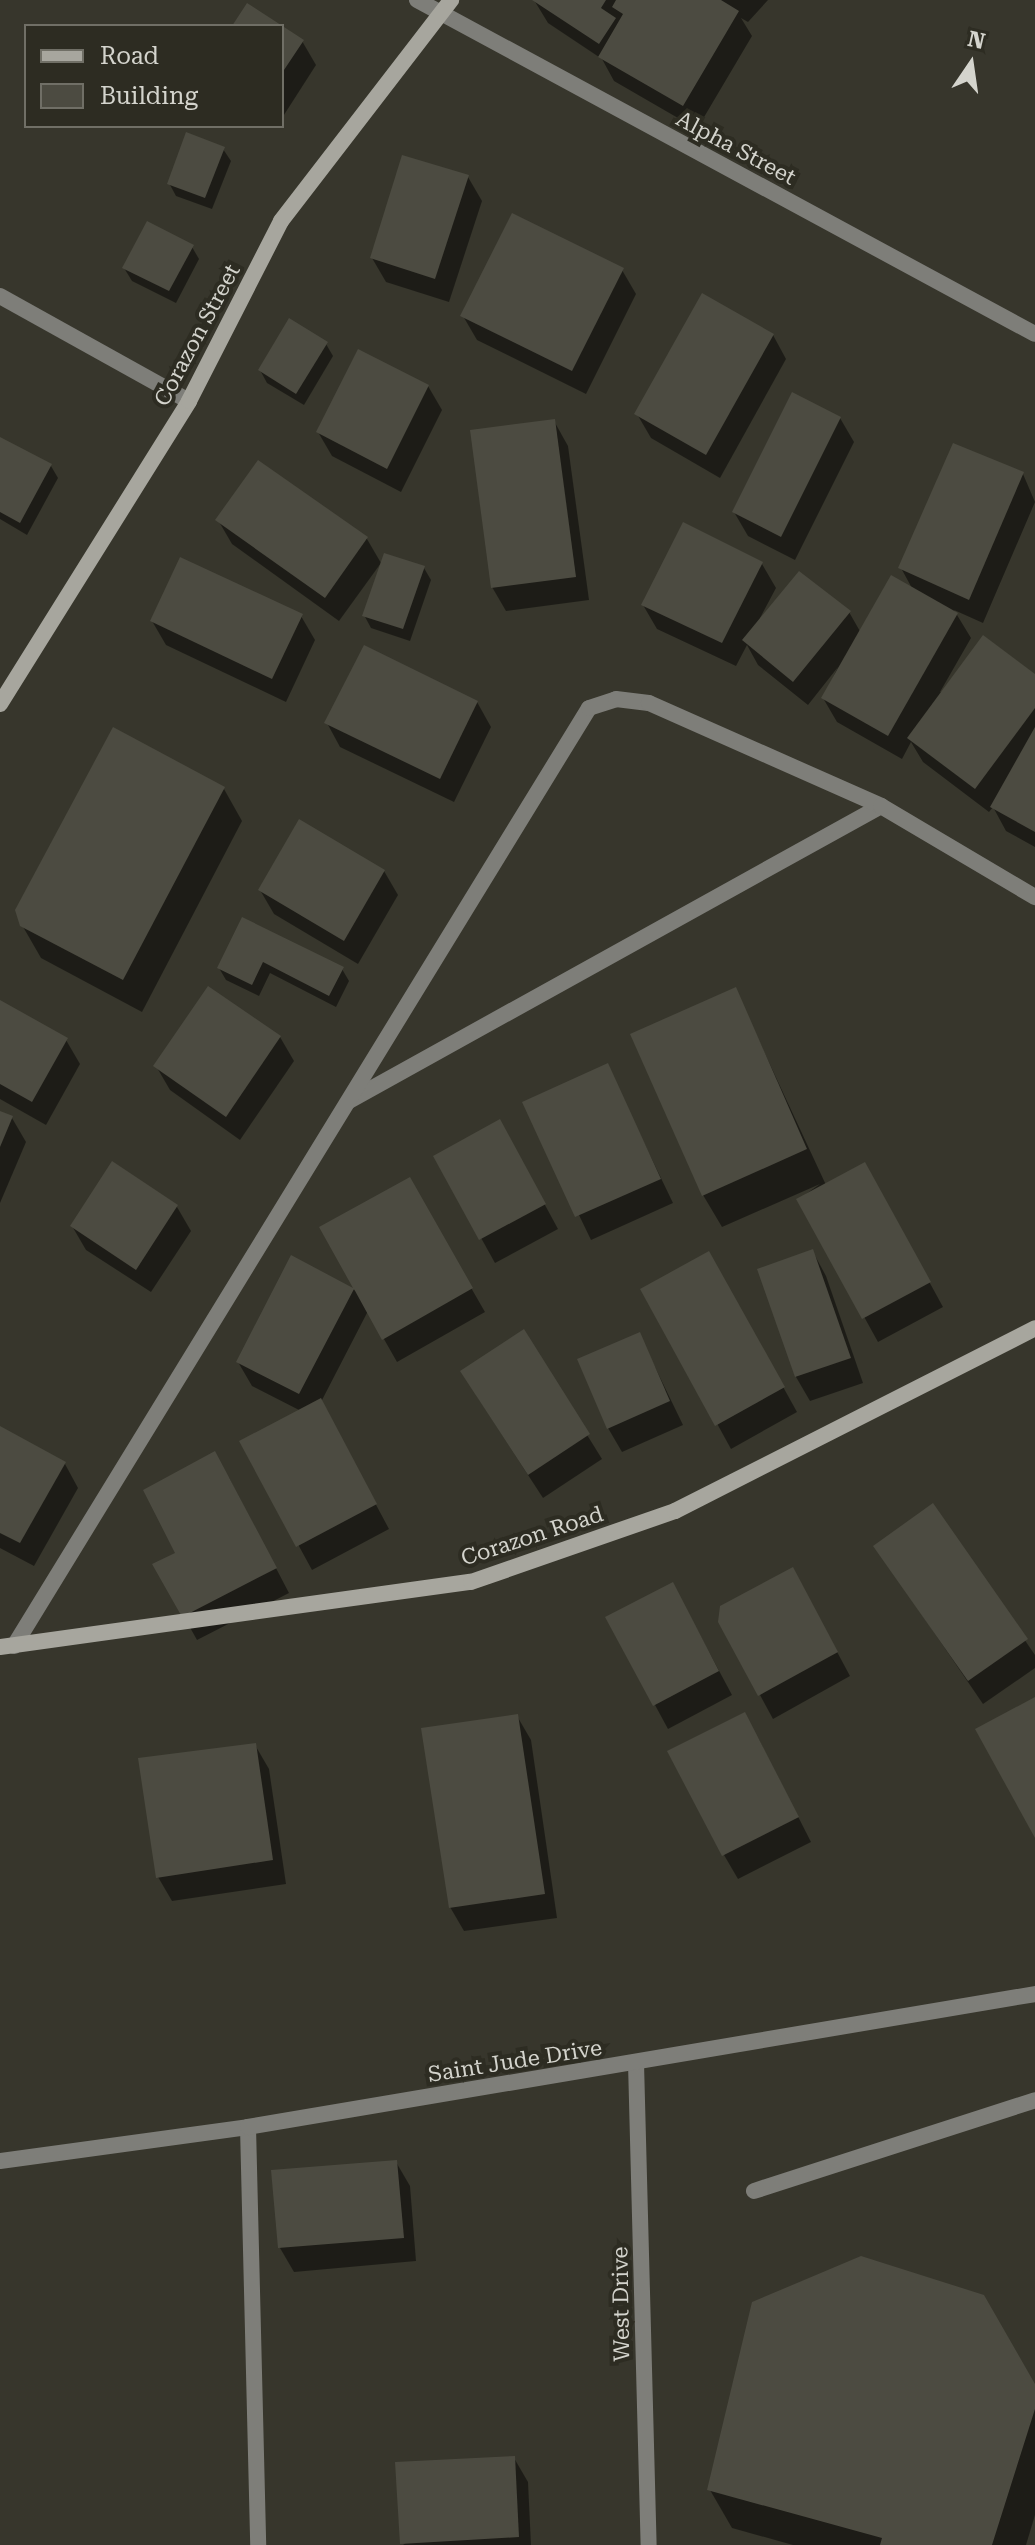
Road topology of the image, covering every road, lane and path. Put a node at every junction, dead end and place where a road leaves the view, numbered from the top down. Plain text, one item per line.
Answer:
1 (417, 0) edge
2 (446, 7) edge
3 (0, 296) edge
4 (1035, 334) edge
5 (189, 401) junction
6 (0, 704) edge
7 (881, 806) junction
8 (1035, 897) edge
9 (348, 1102) junction
10 (1035, 1328) edge
11 (7, 1647) edge
12 (1035, 1994) edge
13 (636, 2063) junction
14 (1035, 2100) edge
15 (248, 2127) junction
16 (0, 2161) edge
17 (754, 2191) dead end
18 (258, 2545) edge
19 (649, 2545) edge

1 - 2 street, Alpha Street
2 - 4 street, Alpha Street
2 - 5 street, Corazon Street
3 - 5 street
5 - 6 street, Corazon Street
7 - 8 street
7 - 9 street
7 - 9 street
9 - 11 street
10 - 11 street, Corazon Road
12 - 13 street, Saint Jude Drive
13 - 15 street, Saint Jude Drive
13 - 19 street, West Drive
14 - 17 street
15 - 16 street, Saint Jude Drive
15 - 18 street

